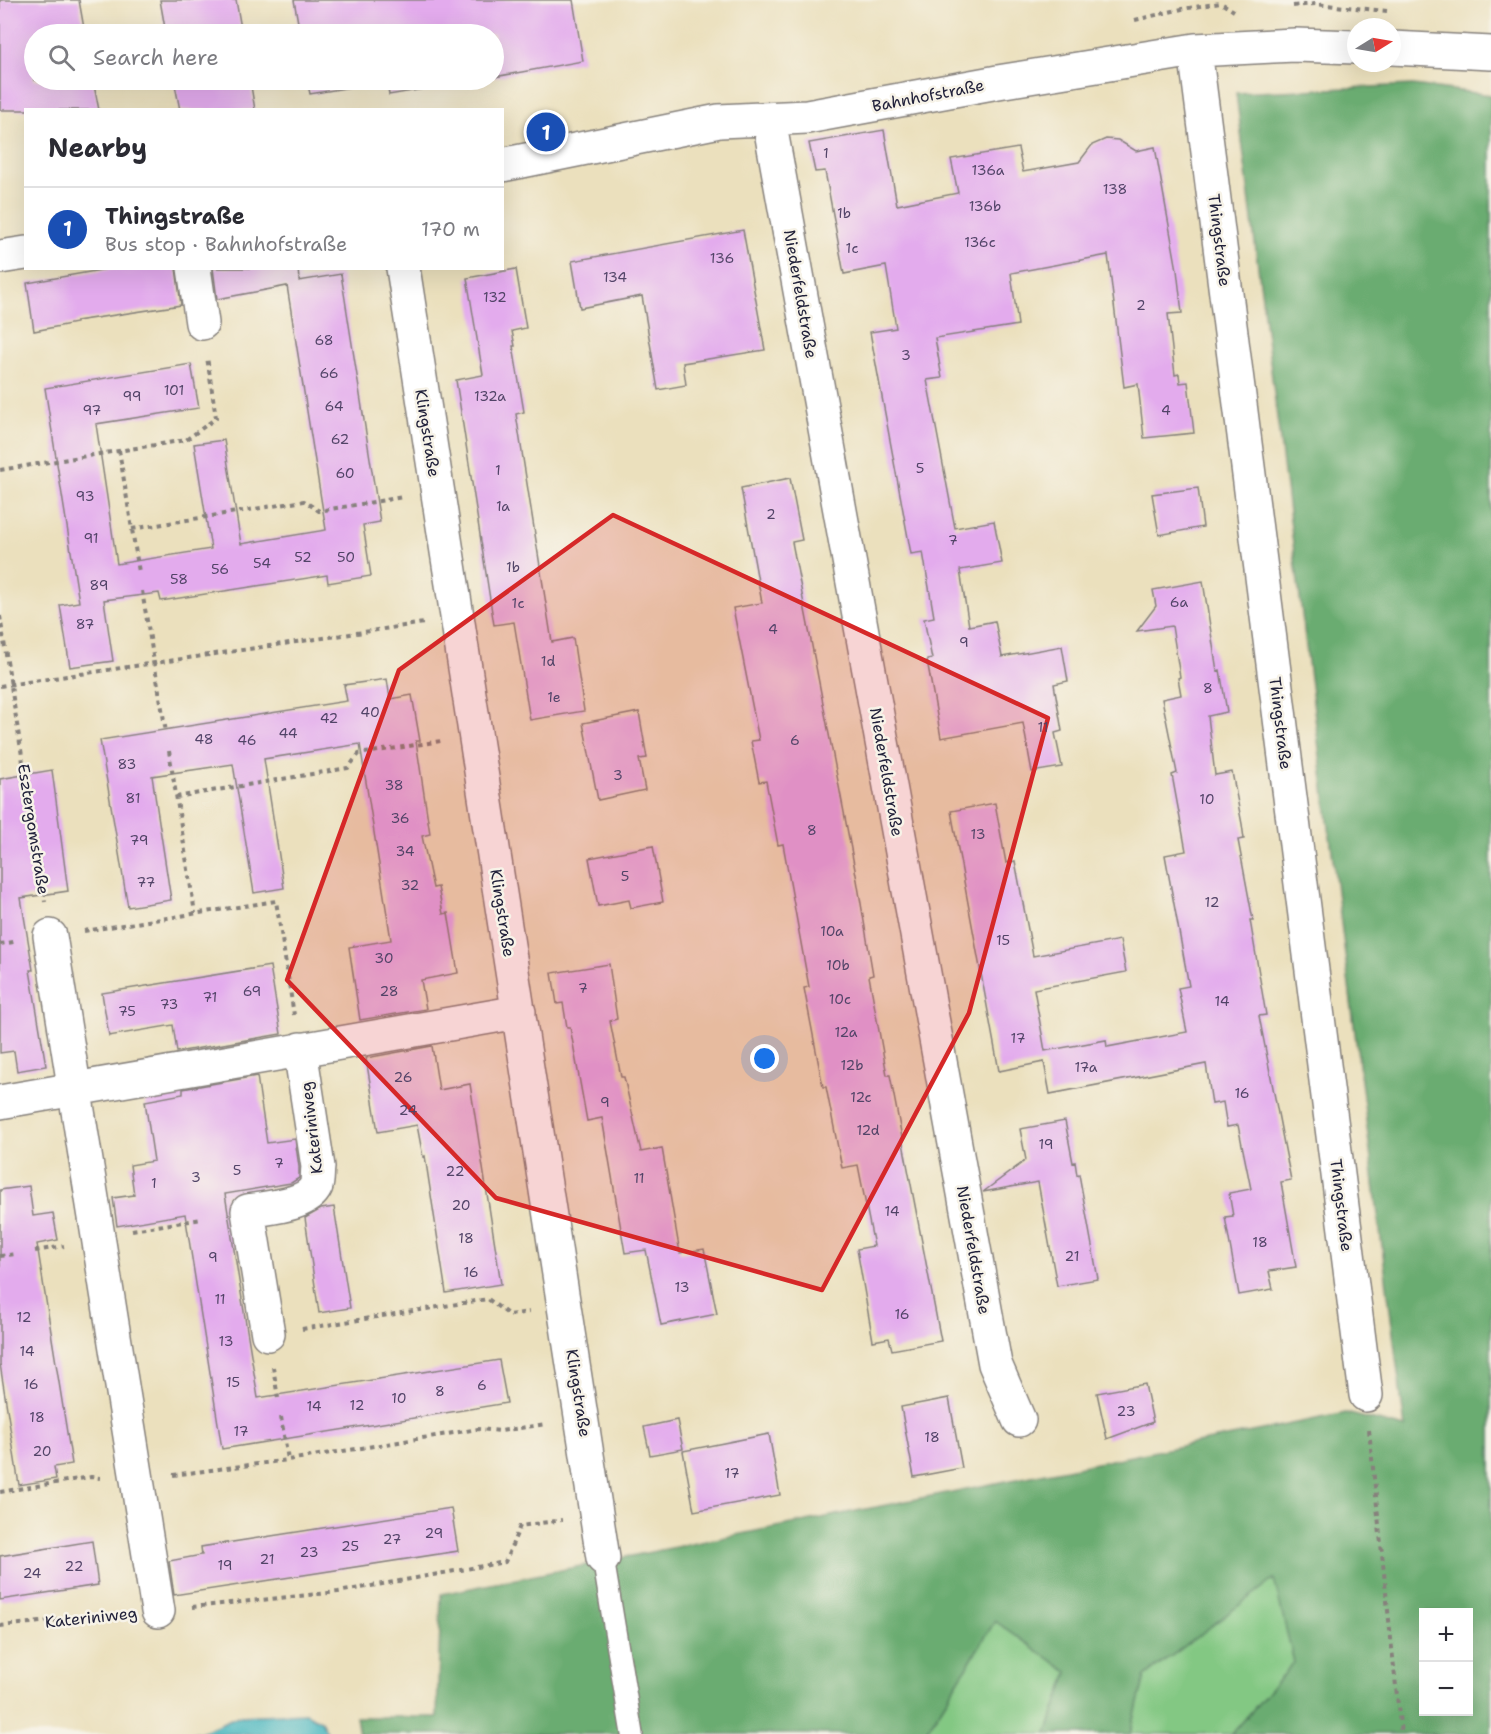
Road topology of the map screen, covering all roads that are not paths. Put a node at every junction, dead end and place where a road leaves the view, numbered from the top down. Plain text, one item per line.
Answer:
1 (1347, 46) edge
2 (1401, 48) edge
3 (1195, 50) junction
4 (1491, 53) edge
5 (769, 120) junction
6 (504, 165) edge
7 (24, 253) edge
8 (0, 257) edge
9 (194, 270) edge
10 (403, 270) edge
11 (202, 323) road end
12 (50, 936) road end
13 (519, 1012) junction
14 (300, 1049) junction
15 (74, 1089) junction
16 (0, 1102) edge
17 (268, 1334) road end
18 (1366, 1395) road end
19 (1019, 1420) dead end
20 (603, 1558) joint
21 (158, 1611) road end
22 (632, 1734) edge

1 - 3 street, Bahnhofstraße
2 - 4 street
3 - 5 street, Bahnhofstraße
3 - 18 street, Thingstraße
5 - 6 street, Bahnhofstraße
5 - 19 street, Niederfeldstraße
7 - 8 street
9 - 11 street
10 - 13 street, Klingstraße
12 - 15 street
13 - 14 street
13 - 20 street, Klingstraße
14 - 15 street
14 - 17 street, Kateriniweg
15 - 16 street
15 - 21 street, Kateriniweg
20 - 22 lane

